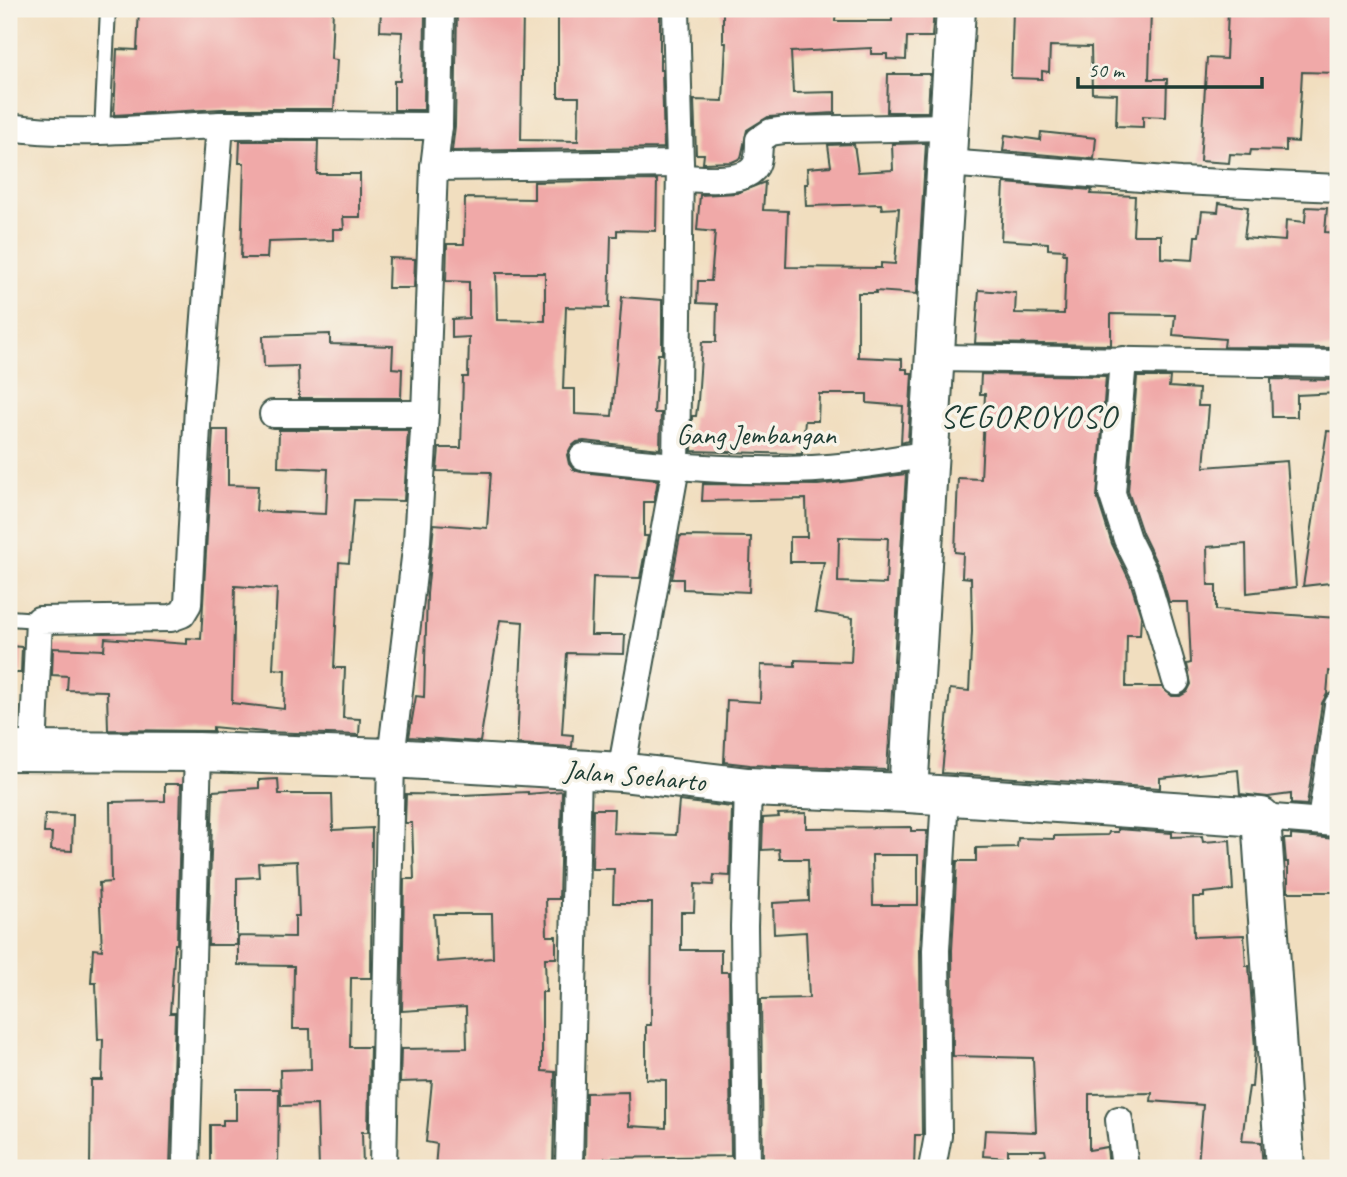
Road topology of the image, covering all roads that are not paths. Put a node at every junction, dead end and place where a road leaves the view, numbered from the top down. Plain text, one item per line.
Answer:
1 (108, 9) edge
2 (441, 9) edge
3 (676, 9) edge
4 (956, 9) edge
5 (220, 125) junction
6 (439, 126) junction
7 (9, 127) edge
8 (102, 132) junction
9 (948, 145) junction
10 (434, 167) junction
11 (680, 171) junction
12 (1338, 188) edge
13 (935, 358) junction
14 (1123, 360) junction
15 (1338, 364) edge
16 (273, 414) dead end
17 (425, 414) junction
18 (929, 454) junction
19 (583, 457) dead end
20 (676, 467) junction
21 (9, 618) edge
22 (39, 620) junction
23 (1176, 681) dead end
24 (1338, 705) edge
25 (21, 752) edge
26 (198, 752) junction
27 (391, 758) junction
28 (578, 769) junction
29 (621, 772) junction
30 (748, 786) junction
31 (926, 795) junction
32 (1261, 817) junction
33 (1330, 822) edge
34 (1119, 1120) dead end
35 (186, 1168) edge
36 (383, 1168) edge
37 (569, 1168) edge
38 (747, 1168) edge
39 (932, 1168) edge
40 (1125, 1168) edge
41 (1286, 1168) edge

1 - 8 lane
2 - 6 street
3 - 11 street
4 - 9 main road
5 - 6 street
5 - 8 street
5 - 22 street
6 - 10 street
7 - 8 street
9 - 11 street
9 - 12 street
9 - 13 main road
10 - 11 street
10 - 17 street
11 - 20 street
13 - 14 street
13 - 18 main road
14 - 15 street
14 - 23 street
16 - 17 street
17 - 27 street
18 - 20 street, Gang Jembangan
18 - 31 main road
19 - 20 street, Gang Jembangan
20 - 29 street
21 - 22 lane
22 - 25 street
24 - 33 street
25 - 26 main road, Jalan Soeharto
26 - 27 main road, Jalan Soeharto
26 - 35 street
27 - 28 main road, Jalan Soeharto
27 - 36 street
28 - 29 main road, Jalan Soeharto
28 - 37 street
29 - 30 main road, Jalan Soeharto
30 - 31 main road, Jalan Soeharto
30 - 38 street
31 - 32 main road, Jalan Soeharto
31 - 39 street
32 - 33 street
32 - 41 main road
34 - 40 street

